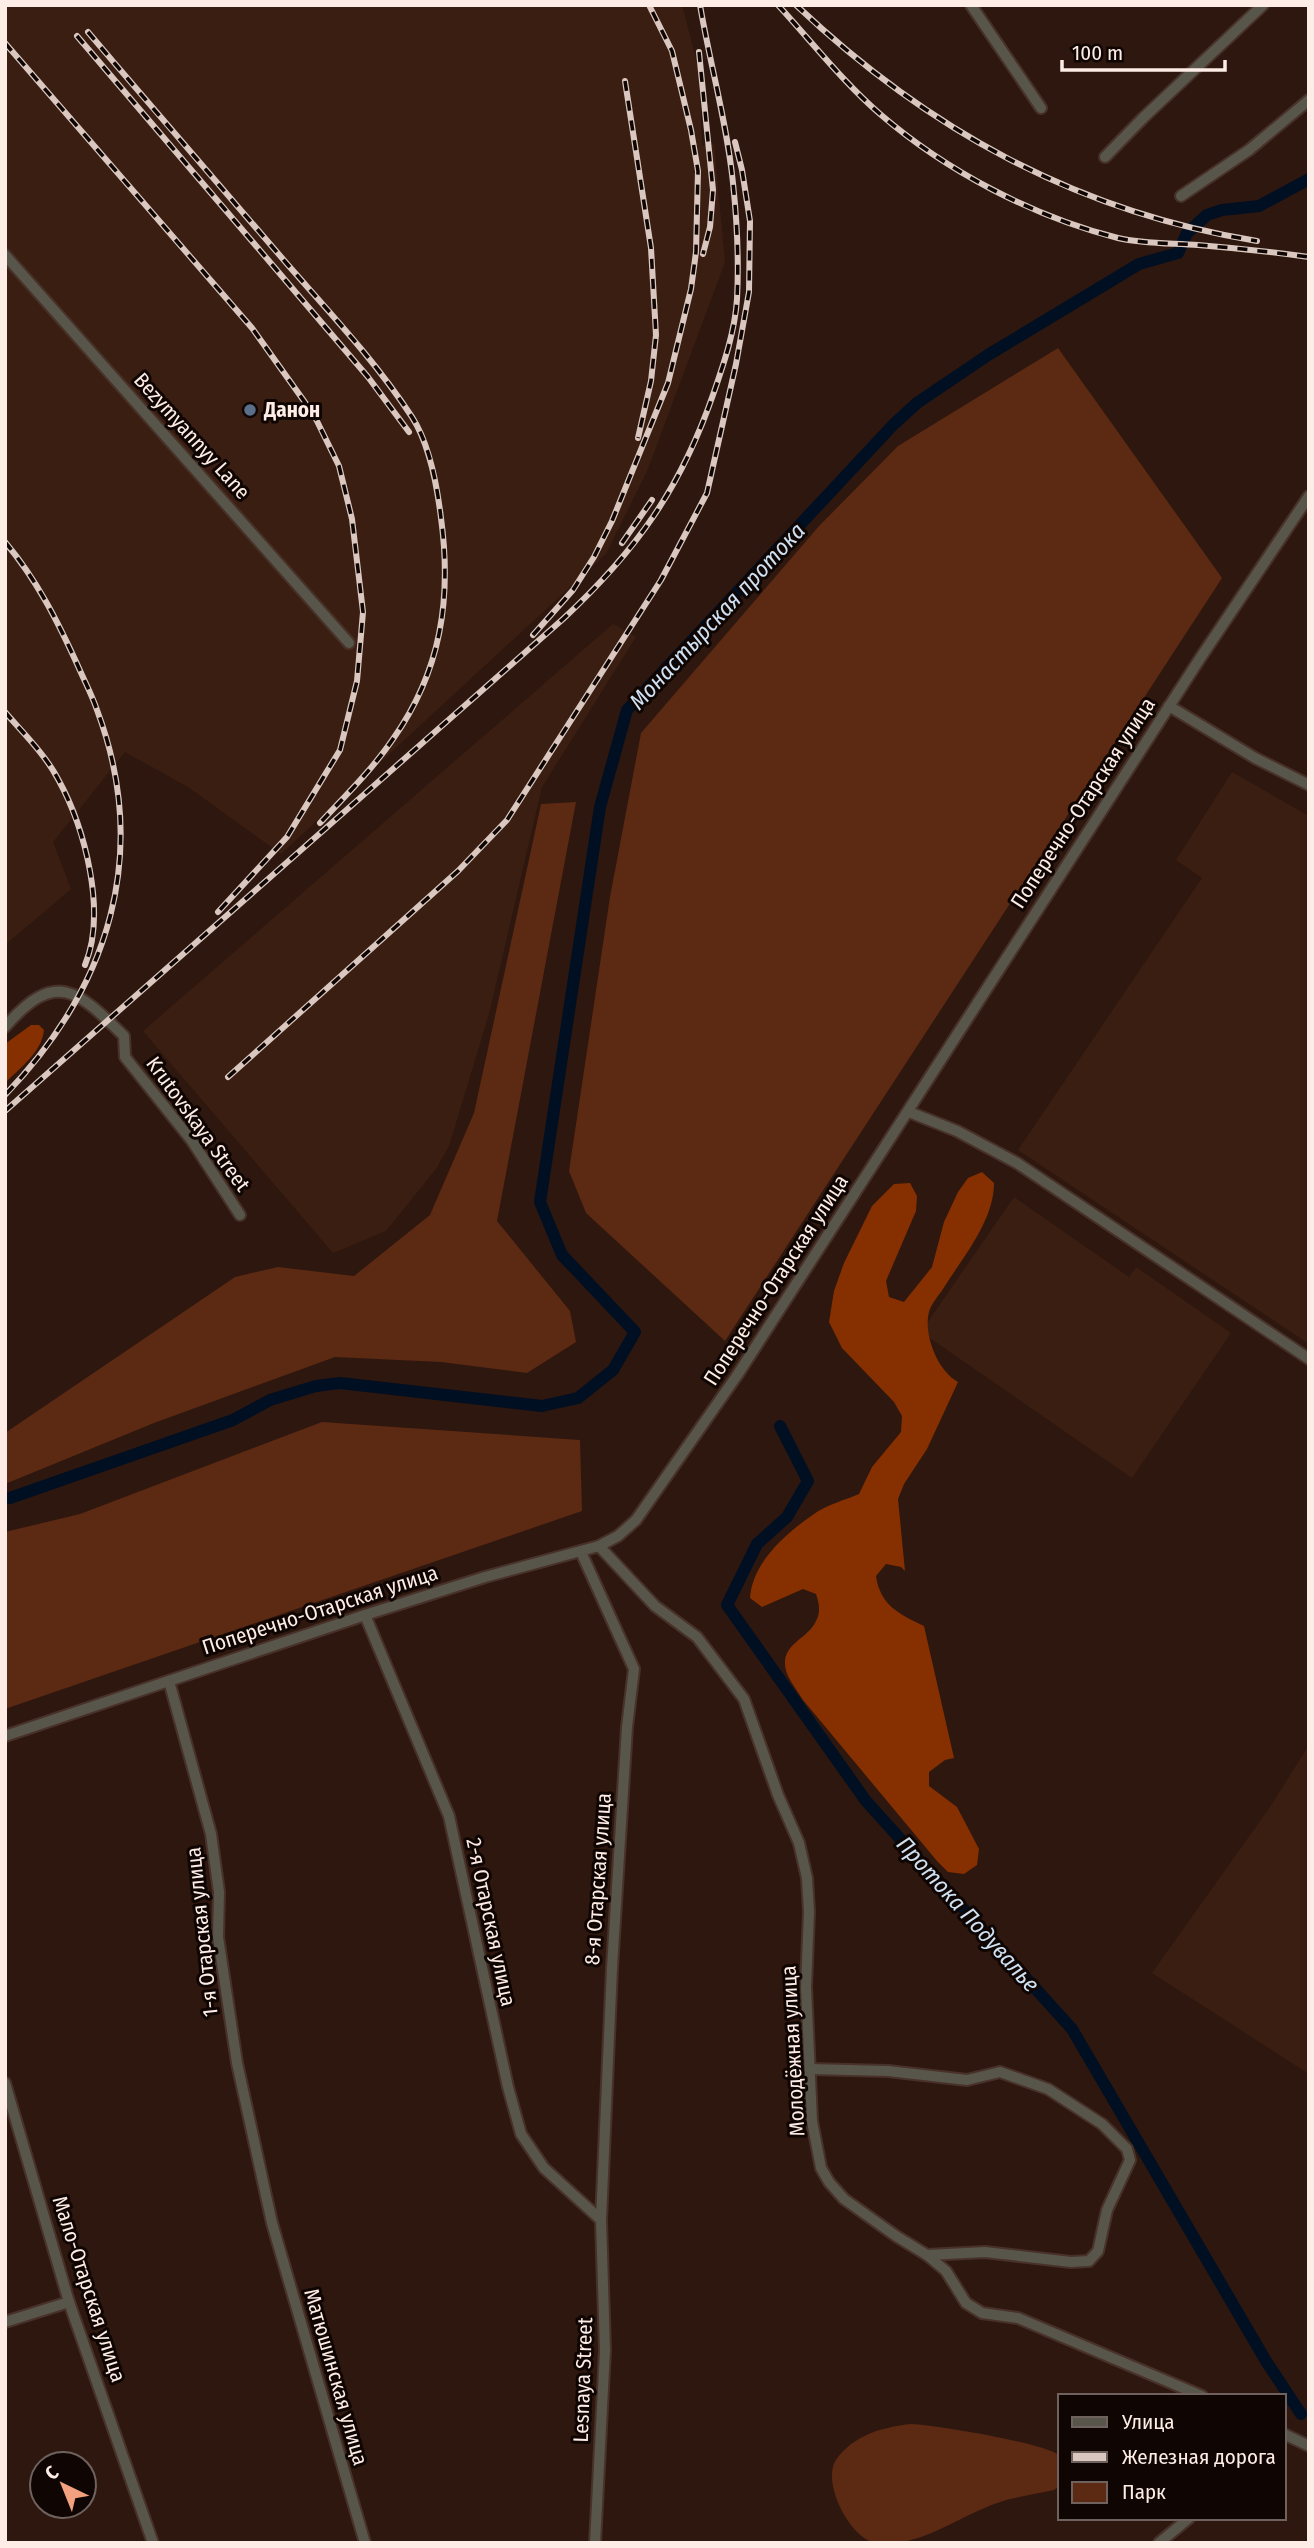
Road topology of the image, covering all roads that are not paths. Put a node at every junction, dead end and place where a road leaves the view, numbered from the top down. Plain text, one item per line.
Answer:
1 (971, 5) edge
2 (1263, 5) edge
3 (1309, 100) edge
4 (1041, 108) dead end
5 (1105, 157) dead end
6 (1181, 196) dead end
7 (5, 255) edge
8 (1309, 496) edge
9 (349, 643) dead end
10 (1169, 706) junction
11 (1309, 785) edge
12 (5, 1027) edge
13 (909, 1112) junction
14 (240, 1215) dead end
15 (1309, 1359) edge
16 (599, 1546) junction
17 (581, 1552) junction
18 (365, 1615) junction
19 (169, 1681) junction
20 (5, 1736) edge
21 (810, 2069) junction
22 (5, 2083) edge
23 (601, 2220) junction
24 (272, 2222) joint
25 (928, 2255) junction
26 (69, 2302) junction
27 (5, 2322) edge
28 (1197, 2394) edge
29 (1286, 2435) edge
30 (1309, 2446) edge
31 (1187, 2520) edge
32 (153, 2543) edge
33 (365, 2543) edge
34 (595, 2543) edge
35 (1159, 2543) edge

1 - 4 street
2 - 5 street
3 - 6 street
7 - 9 street, Bezymyannyy Lane
8 - 10 street, Поперечно-Отарская улица
10 - 11 street
10 - 13 street, Поперечно-Отарская улица
12 - 14 street, Krutovskaya Street
13 - 15 street
13 - 16 street, Поперечно-Отарская улица
16 - 17 street, Поперечно-Отарская улица
16 - 21 street, Молодёжная улица
17 - 18 street, Поперечно-Отарская улица
17 - 23 street, 8-я Отарская улица
18 - 19 street, Поперечно-Отарская улица
18 - 23 street, 2-я Отарская улица
19 - 20 street, Поперечно-Отарская улица
19 - 24 street, 1-я Отарская улица
21 - 25 street, Молодёжная улица
21 - 25 street
22 - 26 street, Мало-Отарская улица
23 - 34 street, Lesnaya Street
24 - 33 street, Матюшинская улица
25 - 28 street, Молодёжная улица
26 - 27 street
26 - 32 street, Мало-Отарская улица
29 - 30 street
31 - 35 street

